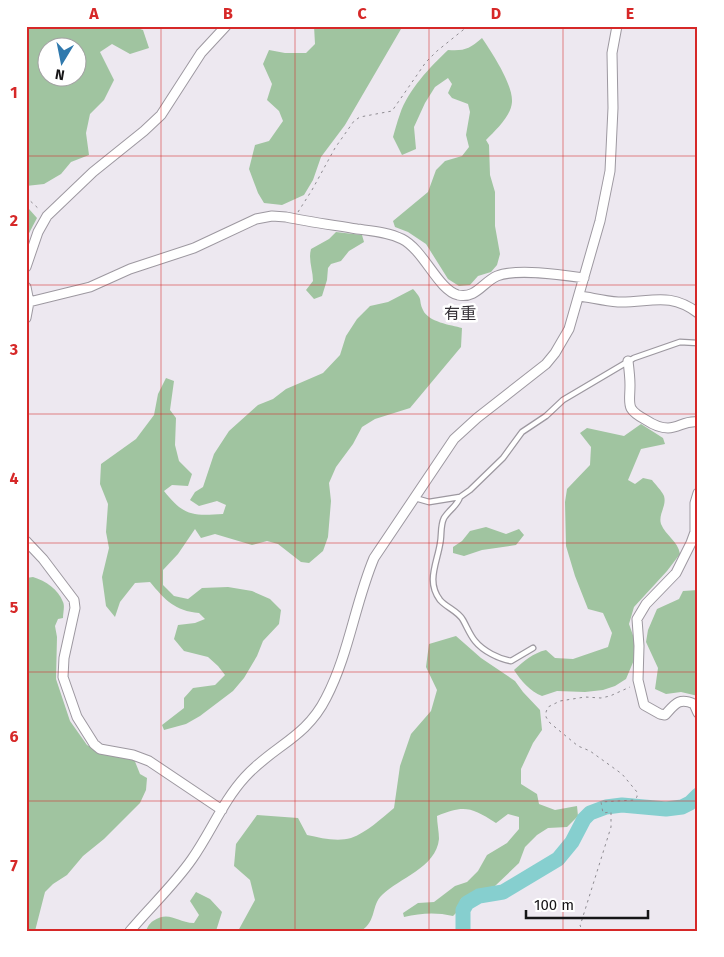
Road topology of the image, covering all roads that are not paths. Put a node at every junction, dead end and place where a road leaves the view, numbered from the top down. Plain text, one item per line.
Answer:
1 (226, 26) edge
2 (617, 26) edge
3 (26, 267) edge
4 (584, 278) junction
5 (26, 287) edge
6 (580, 296) junction
7 (29, 302) junction
8 (698, 313) edge
9 (26, 318) edge
10 (698, 343) edge
11 (628, 361) junction
12 (698, 422) edge
13 (698, 493) edge
14 (460, 497) junction
15 (415, 498) junction
16 (26, 541) edge
17 (533, 648) dead end
18 (698, 713) edge
19 (222, 810) junction
20 (130, 931) edge

1 - 3 street
2 - 4 street
4 - 6 street
4 - 7 street
5 - 7 street
6 - 8 street
6 - 15 street
7 - 9 street
10 - 11 lane
11 - 12 street
11 - 14 lane
13 - 18 street
14 - 15 lane
14 - 17 lane
15 - 19 street
16 - 19 street
19 - 20 street

